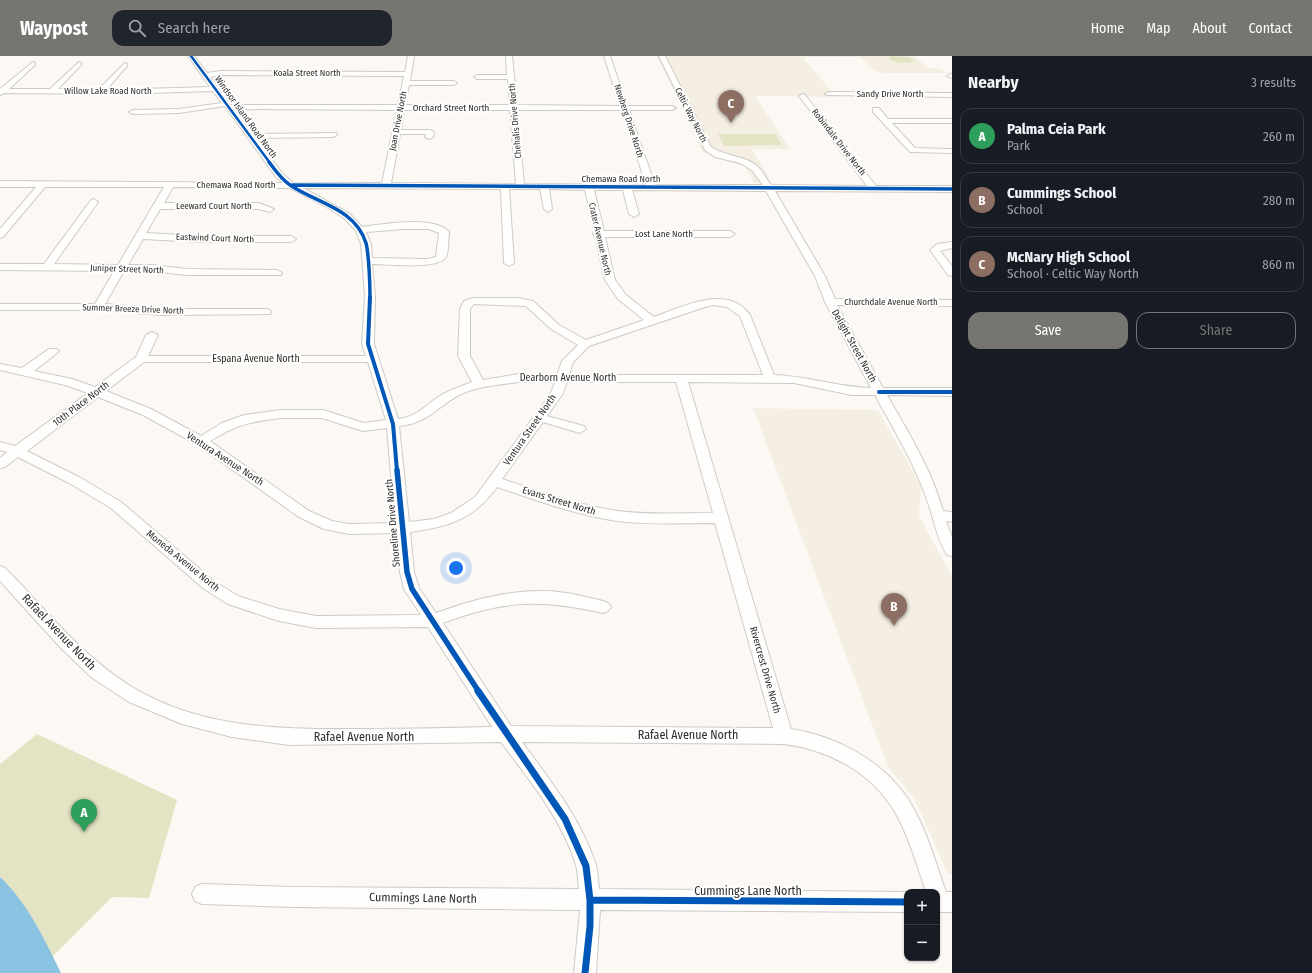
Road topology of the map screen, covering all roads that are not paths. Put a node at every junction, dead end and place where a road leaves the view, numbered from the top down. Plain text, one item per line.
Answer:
1 (191, 56) edge
2 (411, 56) edge
3 (509, 56) edge
4 (607, 56) edge
5 (658, 58) edge
6 (33, 64) dead end
7 (79, 64) dead end
8 (125, 65) dead end
9 (407, 74) junction
10 (206, 75) junction
11 (477, 77) dead end
12 (511, 77) junction
13 (406, 83) junction
14 (454, 83) dead end
15 (216, 89) junction
16 (0, 92) edge
17 (51, 92) junction
18 (100, 92) junction
19 (829, 94) dead end
20 (866, 94) junction
21 (952, 95) edge
22 (803, 96) dead end
23 (228, 106) junction
24 (401, 108) junction
25 (514, 108) junction
26 (672, 108) dead end
27 (625, 109) junction
28 (133, 112) dead end
29 (886, 121) junction
30 (952, 121) edge
31 (396, 132) junction
32 (333, 135) dead end
33 (250, 136) junction
34 (429, 137) dead end
35 (324, 144) dead end
36 (257, 145) junction
37 (952, 151) edge
38 (0, 184) edge
39 (43, 184) junction
40 (170, 185) junction
41 (290, 185) junction
42 (386, 186) junction
43 (505, 186) junction
44 (520, 186) junction
45 (544, 186) junction
46 (588, 187) junction
47 (627, 187) junction
48 (651, 187) junction
49 (769, 188) junction
50 (874, 189) junction
51 (952, 189) edge
52 (94, 202) dead end
53 (158, 206) junction
54 (548, 209) dead end
55 (270, 210) dead end
56 (634, 214) dead end
57 (360, 230) junction
58 (598, 234) junction
59 (730, 234) dead end
60 (0, 235) edge
61 (140, 236) junction
62 (291, 239) dead end
63 (952, 245) edge
64 (368, 261) junction
65 (509, 263) dead end
66 (0, 267) edge
67 (47, 267) junction
68 (121, 268) junction
69 (277, 273) dead end
70 (952, 273) edge
71 (830, 302) junction
72 (952, 302) edge
73 (0, 307) edge
74 (98, 307) junction
75 (266, 312) dead end
76 (651, 320) junction
77 (152, 335) dead end
78 (585, 344) junction
79 (53, 351) dead end
80 (141, 359) junction
81 (372, 360) junction
82 (0, 366) edge
83 (26, 372) junction
84 (562, 378) junction
85 (681, 379) junction
86 (770, 379) junction
87 (479, 384) junction
88 (97, 392) junction
89 (879, 392) junction
90 (952, 392) edge
91 (541, 418) junction
92 (393, 424) junction
93 (580, 428) dead end
94 (201, 441) junction
95 (0, 446) edge
96 (17, 451) junction
97 (0, 464) edge
98 (494, 481) junction
99 (938, 515) junction
100 (952, 517) edge
101 (720, 518) junction
102 (403, 528) junction
103 (952, 551) edge
104 (0, 572) edge
105 (604, 607) dead end
106 (432, 621) junction
107 (506, 734) junction
108 (784, 736) junction
109 (202, 894) dead end
110 (941, 899) edge
111 (590, 900) junction
112 (904, 902) edge
113 (585, 973) edge

1 - 10 street, Windsor Island Road North
2 - 9 street, Joan Drive North
3 - 12 street, Chehalis Drive North
4 - 27 street, Newberg Drive North
5 - 49 street, Celtic Way North
6 - 16 street
7 - 17 street
8 - 18 street
9 - 10 street, Koala Street North
9 - 13 street, Joan Drive North
10 - 15 street, Windsor Island Road North
11 - 12 street
12 - 25 street, Chehalis Drive North
13 - 14 street
13 - 24 street, Joan Drive North
15 - 18 street, Willow Lake Road North
15 - 23 street, Windsor Island Road North
16 - 17 street, Willow Lake Road North
17 - 18 street, Willow Lake Road North
19 - 20 street, Sandy Drive North
20 - 21 street, Sandy Drive North
20 - 29 street
22 - 50 street, Robindale Drive North
23 - 24 street, Orchard Street North
23 - 28 street, Orchard Street North
23 - 33 street, Windsor Island Road North
24 - 25 street, Orchard Street North
24 - 31 street, Joan Drive North
25 - 27 street, Orchard Street North
25 - 44 street, Chehalis Drive North
26 - 27 street, Orchard Street North
27 - 48 street, Newberg Drive North
29 - 30 street
29 - 37 street
31 - 34 street
31 - 42 street, Joan Drive North
32 - 33 street
33 - 36 street, Windsor Island Road North
35 - 36 street
36 - 41 street, Windsor Island Road North
38 - 39 street, Chemawa Road North
39 - 40 street, Chemawa Road North
39 - 60 street
40 - 41 street, Chemawa Road North
40 - 53 street
41 - 42 street, Chemawa Road North
41 - 57 street, Shoreline Drive North
42 - 43 street, Chemawa Road North
43 - 44 street, Chemawa Road North
43 - 65 street
44 - 45 street, Chemawa Road North
45 - 46 street, Chemawa Road North
45 - 54 street
46 - 47 street, Chemawa Road North
46 - 58 street, Crater Avenue North
47 - 48 street, Chemawa Road North
47 - 56 street
48 - 49 street, Chemawa Road North
49 - 50 street, Chemawa Road North
49 - 71 street, Delight Street North
50 - 51 street, Chemawa Road North
52 - 67 street
53 - 55 street, Leeward Court North
53 - 61 street
57 - 64 street, Shoreline Drive North
57 - 64 street
58 - 59 street, Lost Lane North
58 - 76 street, Crater Avenue North
61 - 62 street, Eastwind Court North
61 - 68 street
63 - 70 street
64 - 81 street, Shoreline Drive North
66 - 67 street, Juniper Street North
67 - 68 street, Juniper Street North
68 - 69 street, Juniper Street North
68 - 74 street
71 - 72 street, Churchdale Avenue North
71 - 89 street, Delight Street North
73 - 74 street, Summer Breeze Drive North
74 - 75 street, Summer Breeze Drive North
76 - 78 street, Ventura Street North
76 - 86 street, Ventura Street North
77 - 80 street, 10th Place North
78 - 84 street, Ventura Street North
78 - 87 street
79 - 83 street
80 - 81 street, Espana Avenue North
80 - 88 street, 10th Place North
81 - 92 street, Shoreline Drive North
82 - 83 street, Ventura Avenue North
83 - 88 street, Ventura Avenue North
84 - 85 street, Dearborn Avenue North
84 - 87 street, Dearborn Avenue North
84 - 91 street, Ventura Street North
85 - 86 street, Dearborn Avenue North
85 - 101 street, Rivercrest Drive North
86 - 89 street, Dearborn Avenue North
87 - 92 street, Dearborn Avenue North
88 - 94 street, Ventura Avenue North
88 - 96 street, 10th Place North
89 - 90 street, Dearborn Avenue North
89 - 99 street, Delight Street North
91 - 93 street
91 - 98 street, Ventura Street North
92 - 94 street, Dearborn Avenue North
92 - 102 street, Shoreline Drive North
94 - 102 street, Ventura Avenue North
95 - 96 street, Moneda Avenue North
96 - 97 street, 10th Place North
96 - 106 street, Moneda Avenue North
98 - 101 street, Evans Street North
98 - 102 street, Ventura Street North
99 - 100 street
99 - 103 street, Delight Street North
101 - 108 street, Rivercrest Drive North
102 - 106 street, Shoreline Drive North
104 - 107 street, Rafael Avenue North
105 - 106 street, Moneda Avenue North
106 - 107 street, Shoreline Drive North
107 - 108 street, Rafael Avenue North
107 - 111 street, Shoreline Drive North
108 - 110 street
109 - 111 street, Cummings Lane North
111 - 112 street, Cummings Lane North
111 - 113 street, Shoreline Drive North

